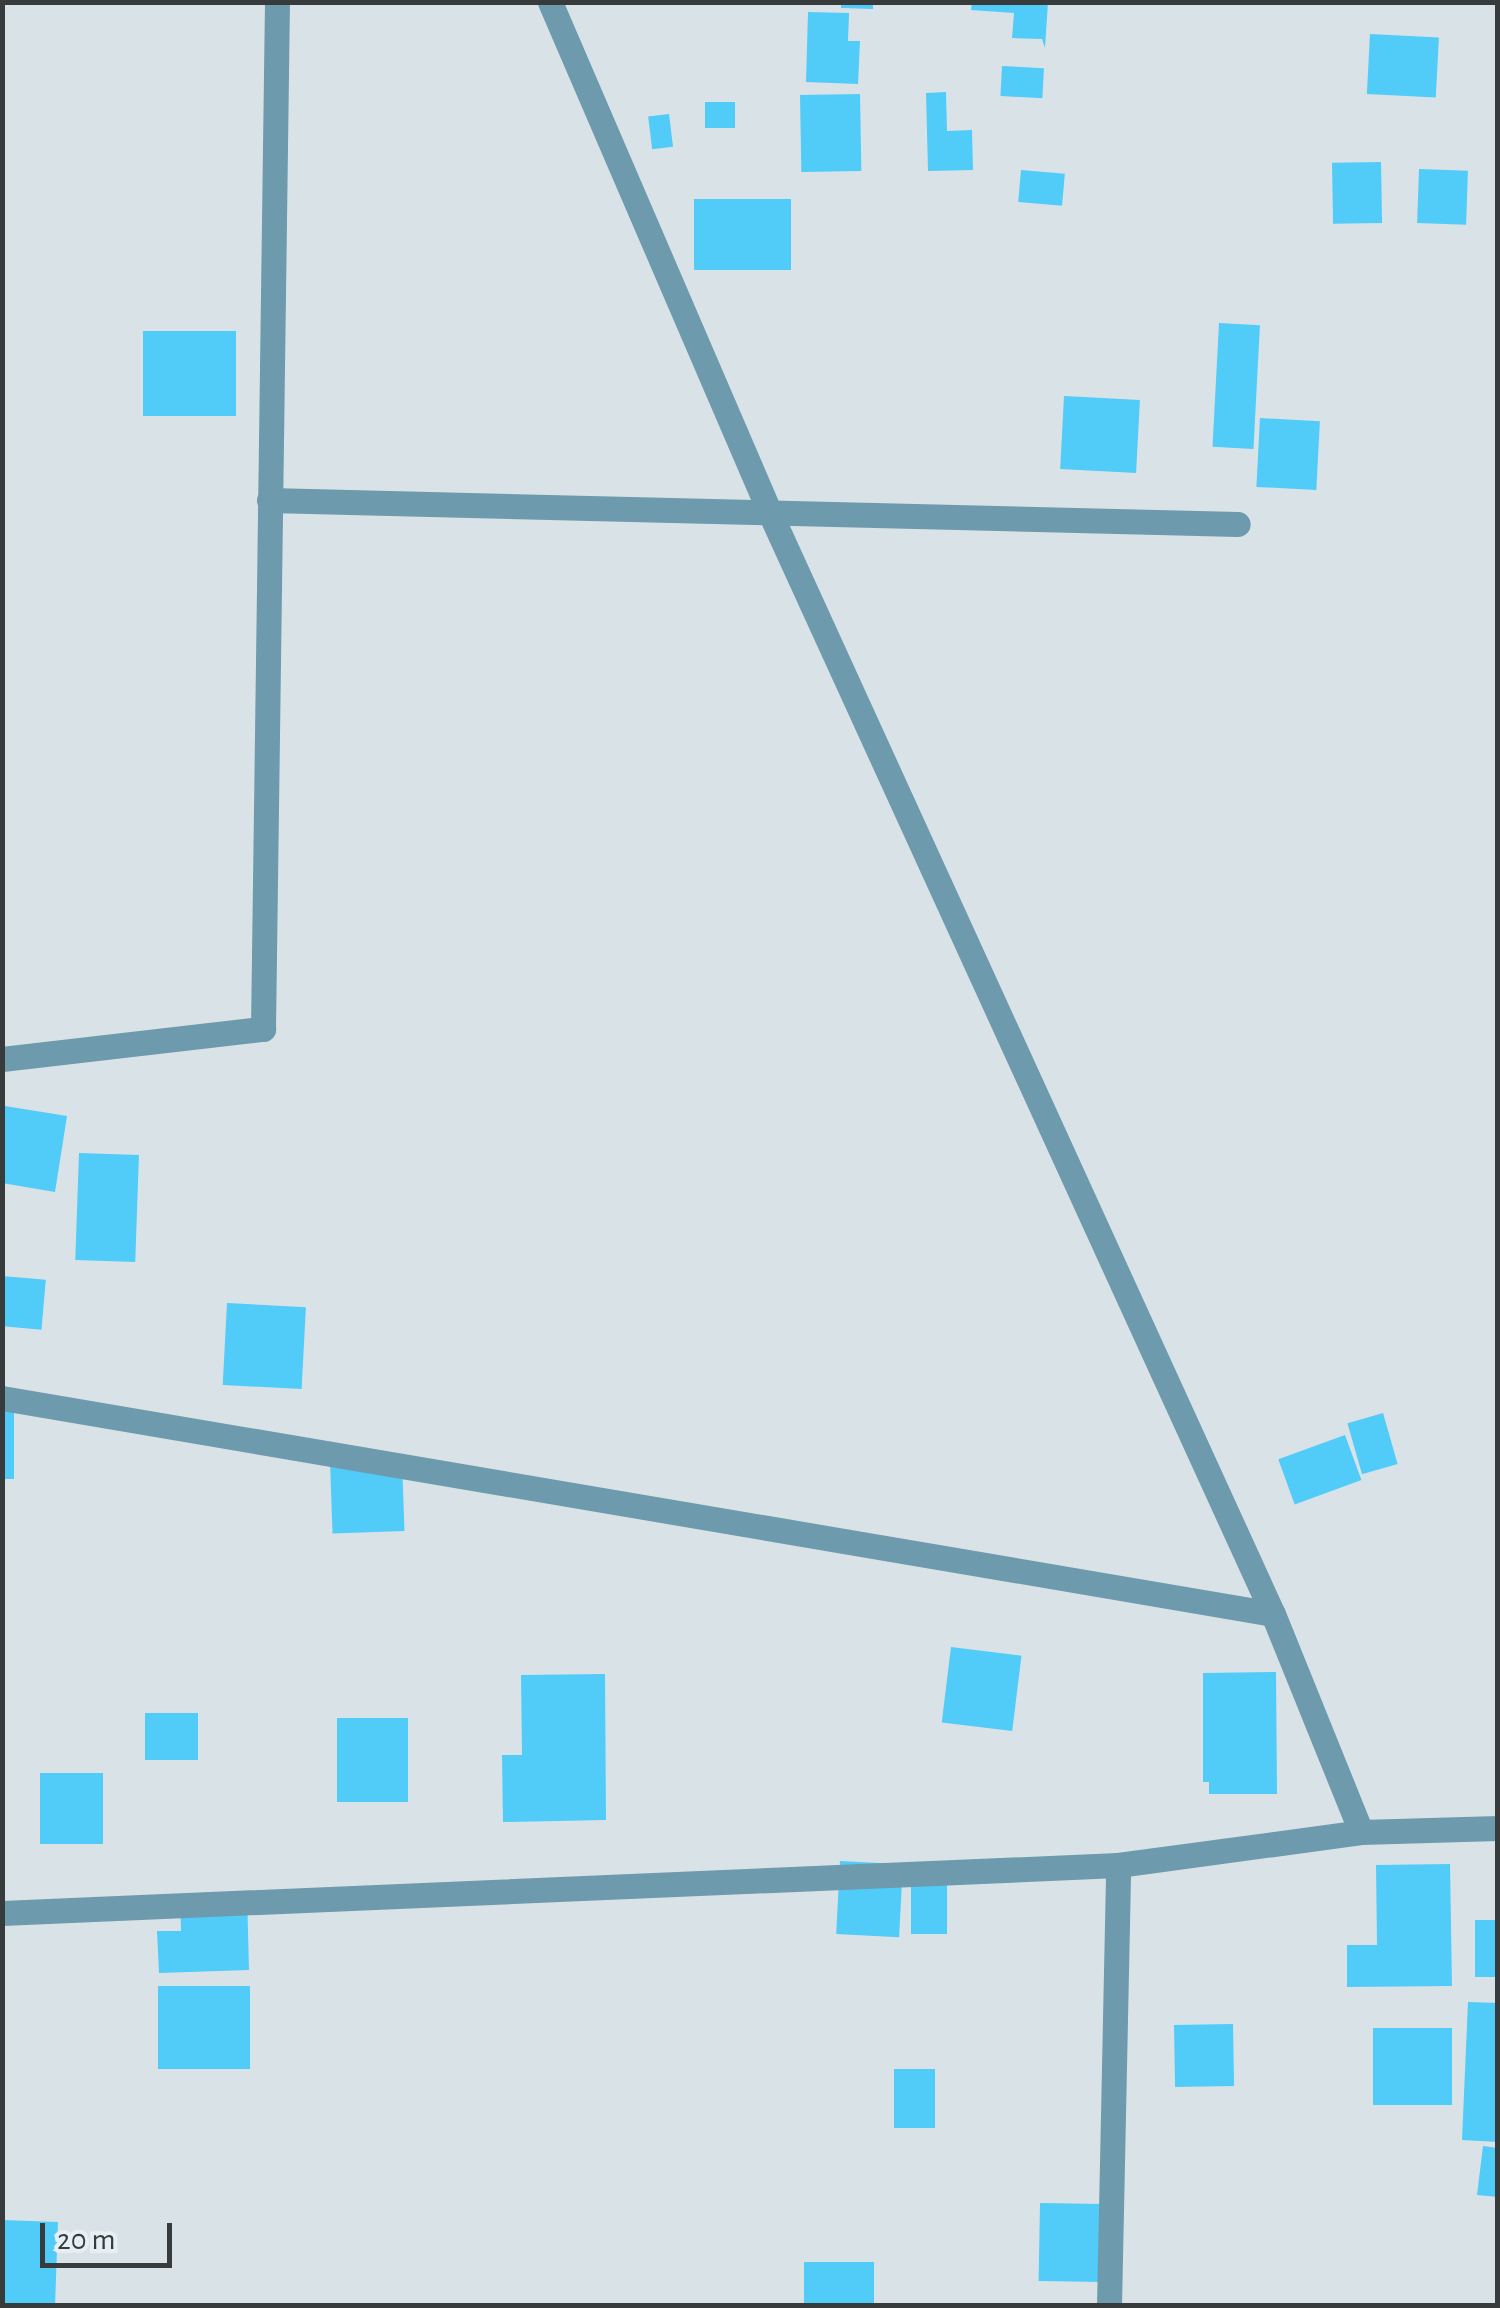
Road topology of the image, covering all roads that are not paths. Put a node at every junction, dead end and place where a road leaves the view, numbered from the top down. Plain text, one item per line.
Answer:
1 (277, 2) edge
2 (550, 2) edge
3 (269, 500) junction
4 (770, 513) junction
5 (1238, 524) dead end
6 (2, 1060) edge
7 (2, 1398) edge
8 (1273, 1614) junction
9 (1498, 1828) edge
10 (1361, 1832) junction
11 (1118, 1866) junction
12 (2, 1913) edge
13 (1109, 2306) edge

1 - 3 street
2 - 4 street
3 - 4 street
3 - 6 street
4 - 5 street
4 - 8 street
7 - 8 street
8 - 10 street
9 - 10 street
10 - 11 street
11 - 12 street
11 - 13 street

